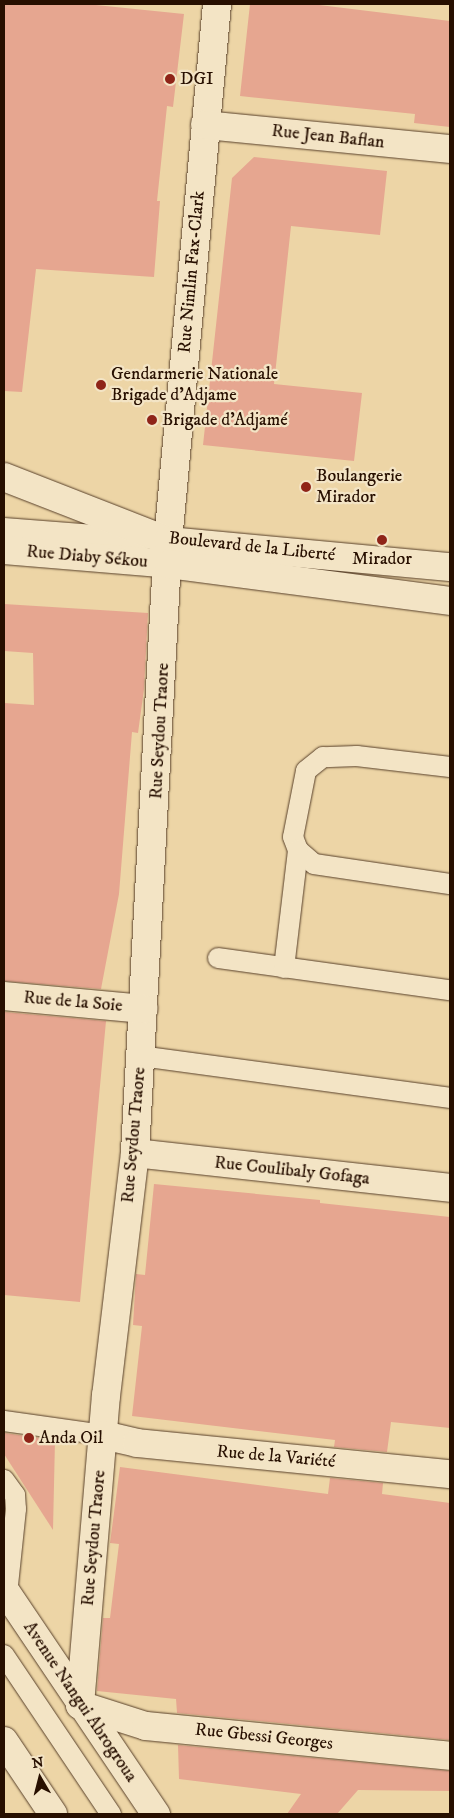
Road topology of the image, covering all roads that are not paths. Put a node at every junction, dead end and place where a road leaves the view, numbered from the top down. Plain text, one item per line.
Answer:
1 (217, 4) edge
2 (205, 125) junction
3 (450, 149) edge
4 (4, 477) edge
5 (4, 528) edge
6 (4, 550) edge
7 (169, 552) junction
8 (450, 567) edge
9 (450, 601) edge
10 (450, 767) edge
11 (298, 850) junction
12 (450, 884) edge
13 (218, 958) dead end
14 (284, 968) junction
15 (450, 990) edge
16 (4, 996) edge
17 (143, 1008) junction
18 (140, 1056) junction
19 (450, 1098) edge
20 (135, 1153) junction
21 (450, 1188) edge
22 (4, 1422) edge
23 (103, 1435) junction
24 (450, 1474) edge
25 (4, 1480) edge
26 (5, 1592) edge
27 (4, 1654) edge
28 (80, 1705) junction
29 (4, 1741) edge
30 (450, 1756) edge
31 (53, 1814) edge
32 (111, 1814) edge
33 (156, 1814) edge

1 - 2 street, Rue Nimlin Fax-Clark
2 - 3 street, Rue Jean Baflan
2 - 7 street, Rue Nimlin Fax-Clark
4 - 7 street, Boulevard de la Liberté
5 - 7 lane
6 - 7 street, Rue Diaby Sékou
7 - 8 street, Boulevard de la Liberté
7 - 9 street, Boulevard de la Liberté
7 - 17 street, Rue Seydou Traore
10 - 11 lane
11 - 12 lane
11 - 14 lane
13 - 14 lane
14 - 15 lane
16 - 17 street, Rue de la Soie
17 - 18 street, Rue Seydou Traore
18 - 19 lane
18 - 20 street, Rue Seydou Traore
20 - 21 street, Rue Coulibaly Gofaga
20 - 23 street, Rue Seydou Traore
22 - 23 lane
23 - 24 street, Rue de la Variété
23 - 28 street, Rue Seydou Traore
25 - 26 lane
26 - 28 street, Avenue Nangui Abrogroua
27 - 32 lane, Avenue Nangui Abrogroua
28 - 30 street, Rue Gbessi Georges
28 - 33 street, Avenue Nangui Abrogroua
29 - 31 street

